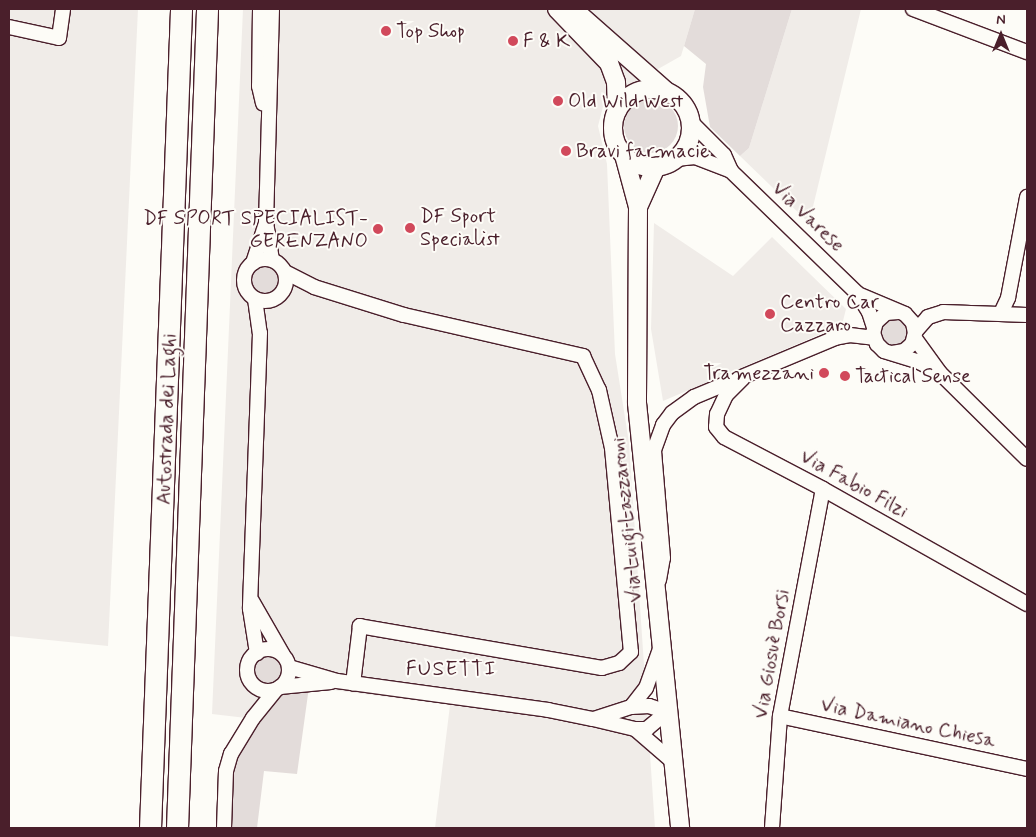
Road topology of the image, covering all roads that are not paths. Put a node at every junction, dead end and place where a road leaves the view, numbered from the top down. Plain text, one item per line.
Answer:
1 (63, 9) edge
2 (181, 9) edge
3 (207, 9) edge
4 (260, 9) edge
5 (272, 9) edge
6 (557, 9) edge
7 (573, 9) edge
8 (913, 9) edge
9 (937, 12) edge
10 (9, 27) edge
11 (1027, 52) edge
12 (668, 92) junction
13 (617, 111) junction
14 (690, 121) junction
15 (268, 124) junction
16 (624, 155) junction
17 (676, 159) junction
18 (656, 166) junction
19 (731, 171) junction
20 (1027, 197) edge
21 (638, 207) junction
22 (266, 222) junction
23 (272, 260) junction
24 (253, 263) junction
25 (285, 272) junction
26 (314, 287) junction
27 (284, 291) junction
28 (857, 293) junction
29 (255, 299) junction
30 (269, 301) junction
31 (952, 311) junction
32 (899, 312) junction
33 (1001, 313) junction
34 (1027, 315) edge
35 (874, 332) junction
36 (260, 334) junction
37 (915, 334) junction
38 (892, 353) junction
39 (940, 373) junction
40 (743, 378) junction
41 (1027, 459) edge
42 (823, 488) junction
43 (656, 595) junction
44 (251, 598) junction
45 (1027, 604) edge
46 (661, 644) junction
47 (257, 653) junction
48 (286, 661) junction
49 (337, 682) junction
50 (253, 684) junction
51 (353, 684) junction
52 (278, 689) junction
53 (631, 708) junction
54 (667, 712) junction
55 (780, 716) junction
56 (253, 718) junction
57 (593, 719) junction
58 (634, 730) junction
59 (672, 761) junction
60 (1027, 769) edge
61 (150, 828) edge
62 (177, 828) edge
63 (224, 828) edge
64 (680, 828) edge
65 (772, 828) edge

1 - 10 street
2 - 61 highway, Autostrada dei Laghi
3 - 62 highway, Autostrada dei Laghi
4 - 15 street
5 - 15 street
6 - 13 main road
7 - 12 main road
8 - 9 street
9 - 11 street
12 - 13 main road
12 - 14 main road
13 - 16 main road
14 - 17 main road
14 - 19 street, Via Varese
15 - 22 street
16 - 18 main road
16 - 21 main road, Via Luigi Lazzaroni
17 - 18 main road
17 - 19 street, Via Varese
18 - 21 main road, Via Luigi Lazzaroni
19 - 28 street, Via Varese
20 - 33 street
21 - 43 main road, Via Luigi Lazzaroni
22 - 23 street
22 - 24 street
23 - 24 street
23 - 25 street
24 - 29 street
25 - 26 street
25 - 27 street
26 - 27 street
26 - 51 street
27 - 30 street
28 - 32 street, Via Varese
28 - 35 street, Via Varese
29 - 30 street
29 - 36 street
30 - 36 street
31 - 32 street
31 - 33 street
31 - 37 street
32 - 35 street
32 - 37 street
33 - 34 street
35 - 38 street
35 - 40 street
36 - 44 street
37 - 38 street
37 - 39 street
38 - 39 street
39 - 41 street
40 - 42 street, Via Fabio Filzi
40 - 43 street
42 - 45 street, Via Fabio Filzi
42 - 55 street, Via Giosuè Borsi
43 - 46 main road, Via Luigi Lazzaroni
44 - 47 street
44 - 48 street
46 - 53 street
46 - 54 main road, Via Luigi Lazzaroni
47 - 48 street
47 - 50 street
48 - 49 street
48 - 52 street
49 - 51 street
49 - 52 street
50 - 52 street
50 - 56 street
51 - 57 street
52 - 56 street
53 - 54 street
53 - 57 street
54 - 58 street
54 - 59 main road, Via Luigi Lazzaroni
55 - 60 street, Via Damiano Chiesa
55 - 65 street, Via Giosuè Borsi
56 - 63 street
57 - 58 street
58 - 59 street
59 - 64 main road, Via Luigi Lazzaroni

